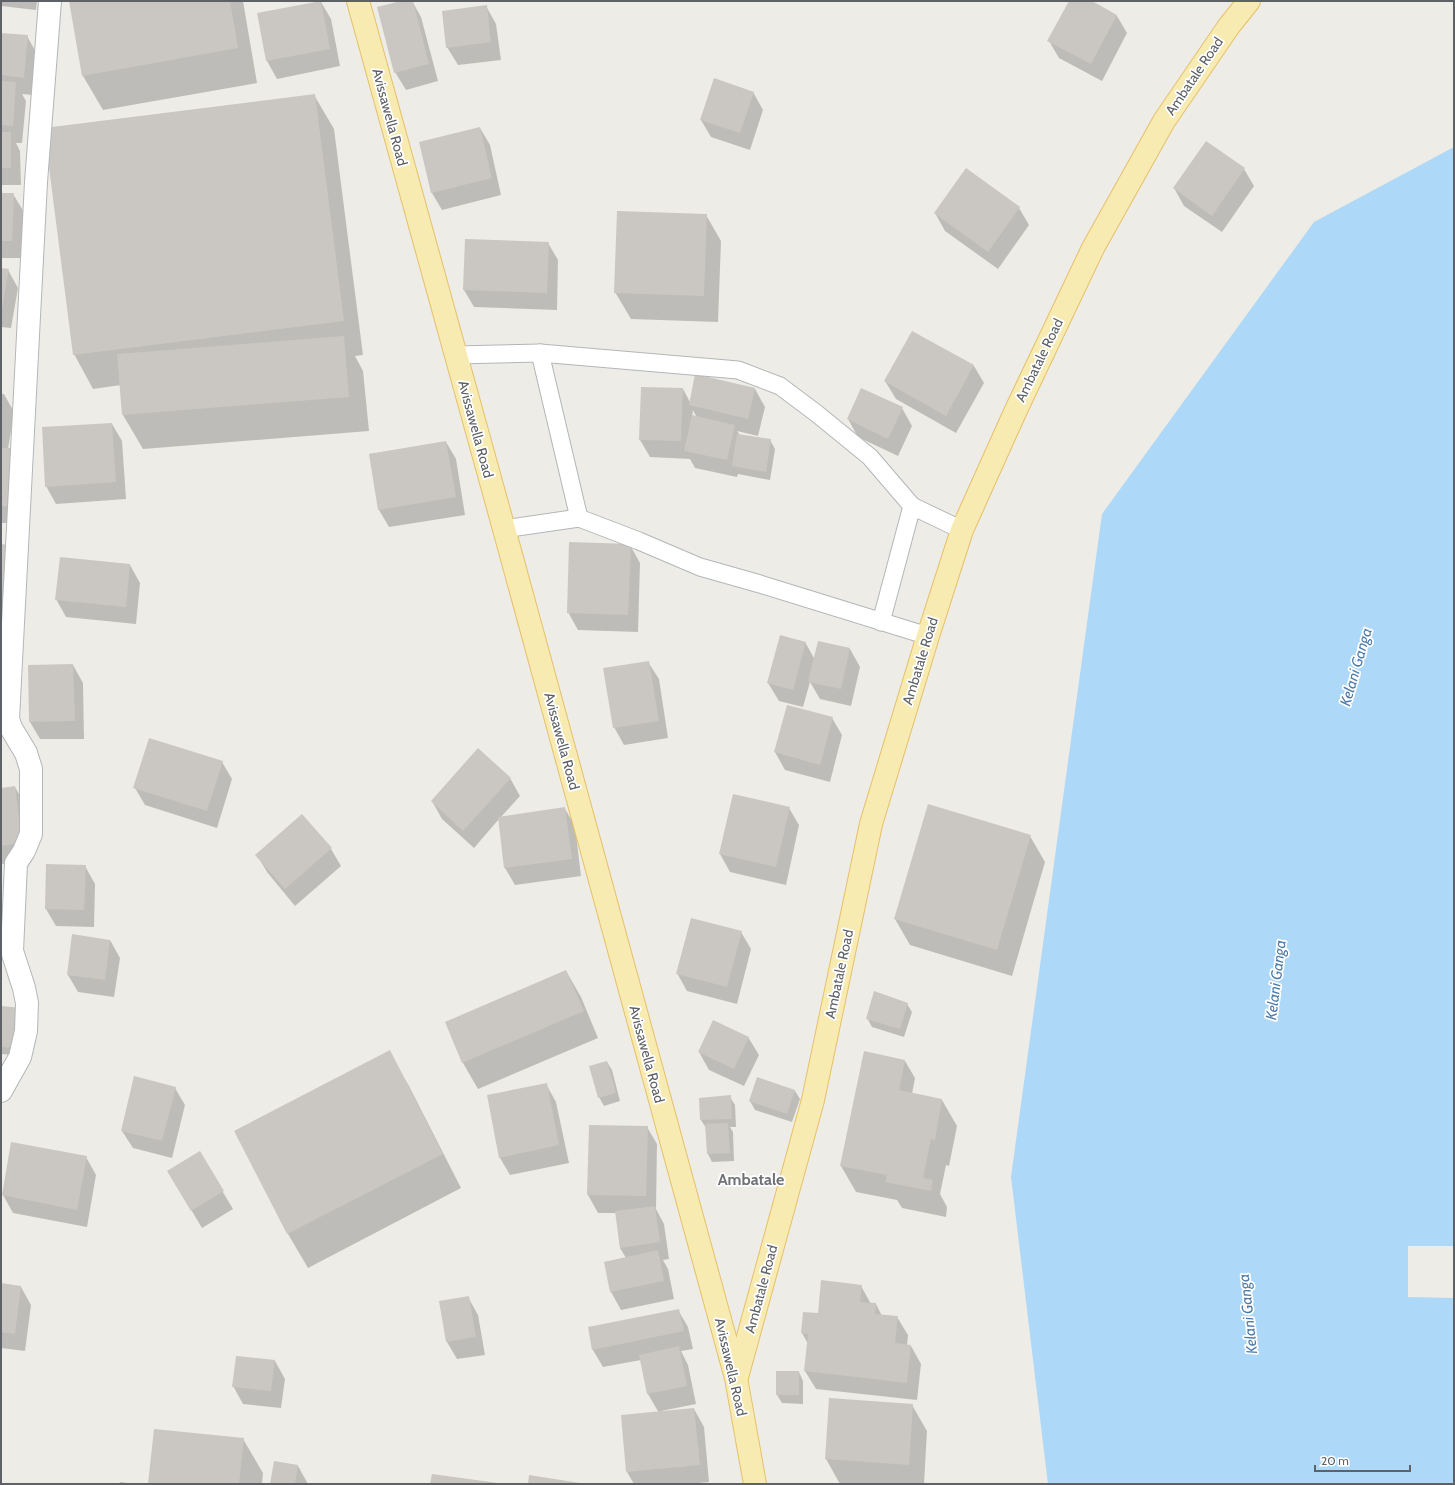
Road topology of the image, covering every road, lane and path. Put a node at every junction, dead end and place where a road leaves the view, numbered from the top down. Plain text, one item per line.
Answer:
1 (50, 1) edge
2 (358, 1) edge
3 (1249, 1) edge
4 (540, 353) junction
5 (456, 355) junction
6 (912, 506) junction
7 (579, 518) junction
8 (504, 529) junction
9 (962, 530) junction
10 (881, 622) junction
11 (928, 636) junction
12 (1, 1091) edge
13 (736, 1378) junction
14 (755, 1484) edge

1 - 12 street
2 - 5 main road, Avissawella Road
3 - 9 main road, Ambatale Road
4 - 5 lane
4 - 6 lane
4 - 7 lane
5 - 8 main road, Avissawella Road
6 - 9 lane
6 - 10 lane
7 - 8 lane
7 - 10 lane
8 - 13 main road, Avissawella Road
9 - 11 main road, Ambatale Road
10 - 11 lane
11 - 13 main road, Ambatale Road
13 - 14 main road, Avissawella Road

